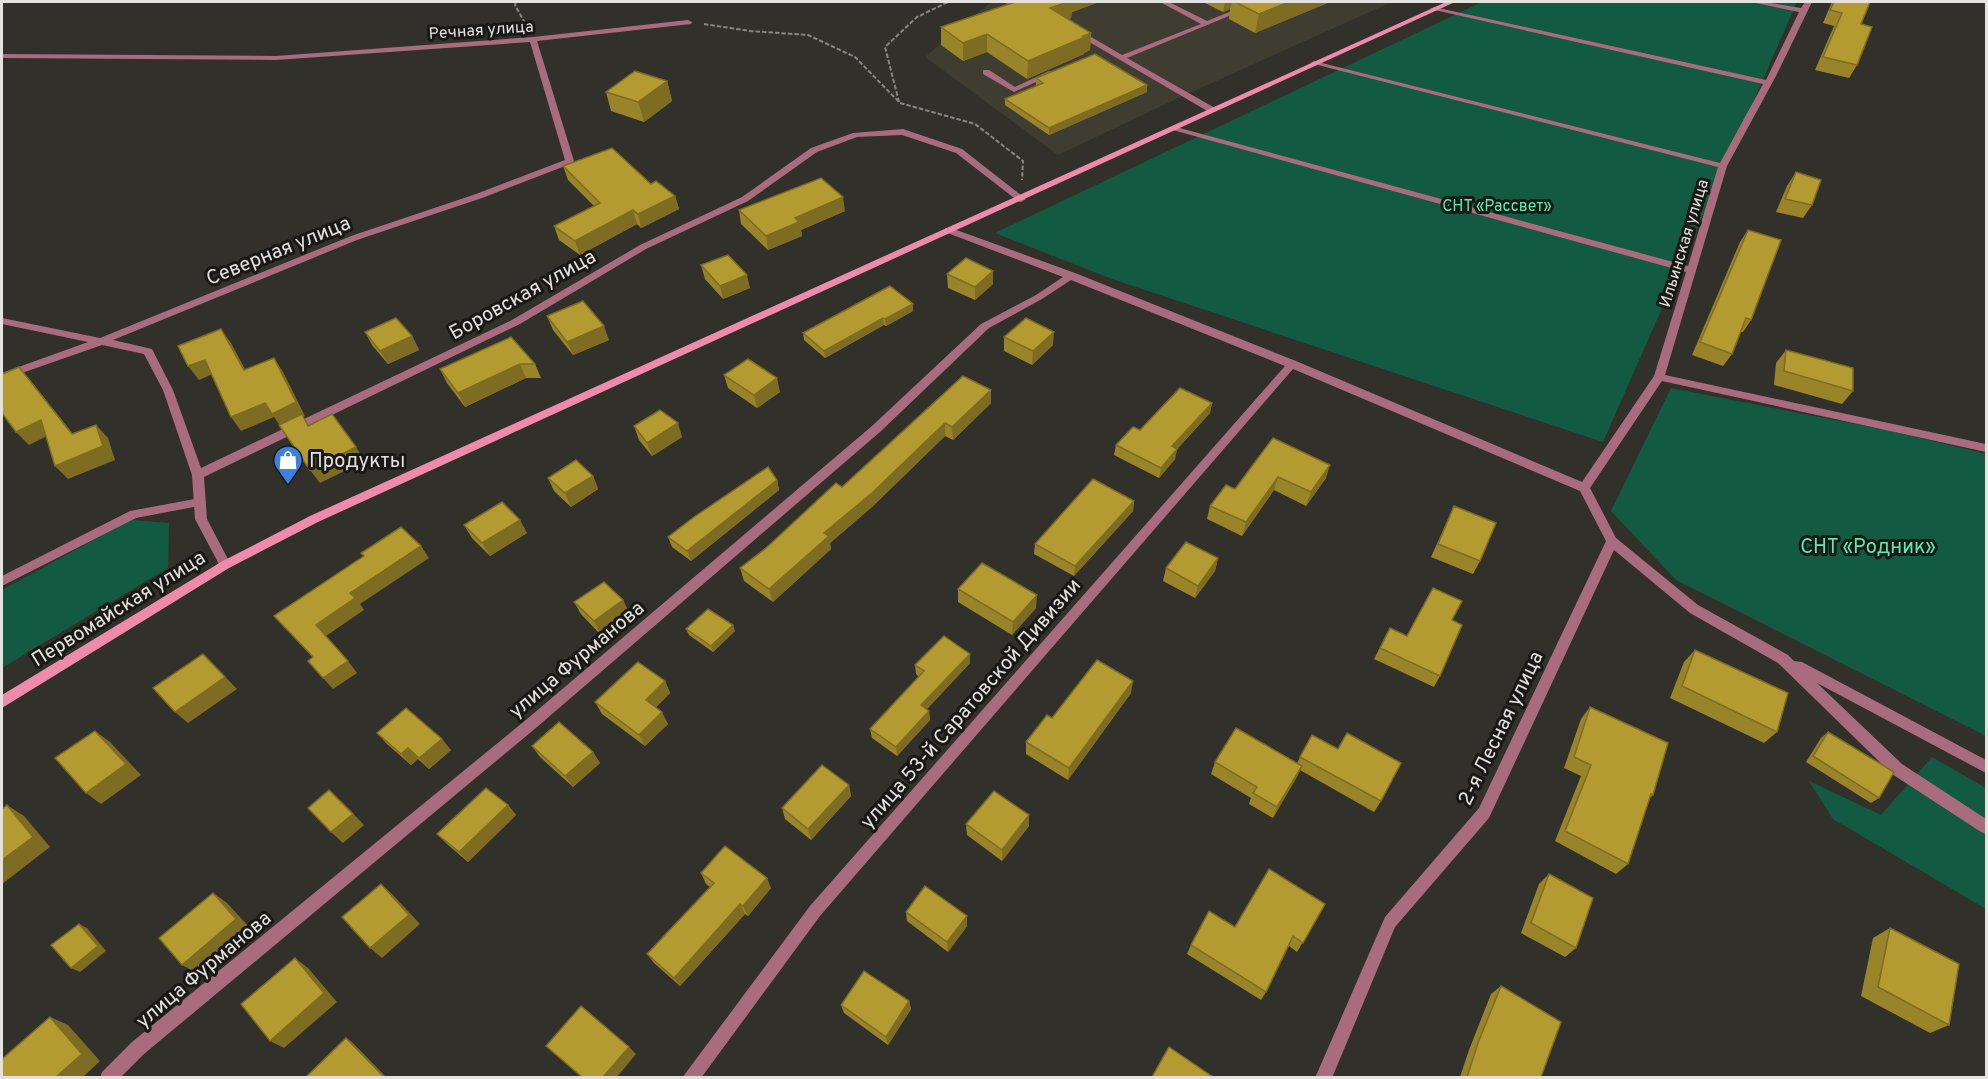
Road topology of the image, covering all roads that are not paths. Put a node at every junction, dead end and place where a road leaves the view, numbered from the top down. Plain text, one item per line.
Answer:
1 (1164, 2) edge
2 (1259, 2) edge
3 (1451, 2) edge
4 (1755, 2) edge
5 (1805, 6) edge
6 (1434, 9) junction
7 (688, 22) road end
8 (1207, 24) junction
9 (1072, 29) edge
10 (533, 39) junction
11 (1107, 50) junction
12 (1096, 54) edge
13 (2, 56) edge
14 (1122, 58) junction
15 (1314, 63) junction
16 (1065, 67) edge
17 (986, 72) dead end
18 (1768, 83) junction
19 (1212, 111) junction
20 (1173, 129) junction
21 (1723, 166) junction
22 (1021, 199) junction
23 (948, 230) junction
24 (1690, 270) junction
25 (1072, 275) junction
26 (2, 321) edge
27 (102, 341) junction
28 (1292, 364) junction
29 (2, 377) edge
30 (1659, 377) junction
31 (1986, 448) edge
32 (198, 475) junction
33 (1584, 488) junction
34 (200, 502) junction
35 (1612, 542) junction
36 (225, 565) junction
37 (2, 581) edge
38 (1783, 659) junction
39 (2, 702) edge
40 (1986, 767) edge
41 (1986, 827) edge
42 (108, 1077) edge
43 (690, 1077) edge
44 (1323, 1077) edge

1 - 8 street
2 - 8 street
3 - 6 main road, Первомайская улица
4 - 5 street
5 - 18 street, Ильинская улица
6 - 15 main road, Первомайская улица
6 - 18 street
7 - 10 street, Речная улица
8 - 14 street
9 - 11 street
10 - 13 street, Речная улица
10 - 27 street, Северная улица
11 - 12 street
11 - 14 street
14 - 19 street
15 - 19 main road, Первомайская улица
15 - 21 street
16 - 17 street
18 - 21 street, Ильинская улица
19 - 20 main road, Первомайская улица
20 - 22 main road, Первомайская улица
20 - 24 street
21 - 24 street, Ильинская улица
22 - 23 main road, Первомайская улица
22 - 32 street, Боровская улица
23 - 25 street
23 - 36 main road, Первомайская улица
24 - 30 street, Ильинская улица
25 - 28 street
25 - 42 street, улица Фурманова
26 - 27 street
27 - 29 street, Северная улица
27 - 32 street
28 - 33 street
28 - 43 street, улица 53-й Саратовской Дивизии
30 - 31 street
30 - 33 street, Ильинская улица
32 - 34 street
33 - 35 street
34 - 36 street
34 - 37 street
35 - 38 street
35 - 44 street, 2-я Лесная улица
36 - 39 main road, Первомайская улица
38 - 40 street
38 - 41 street

